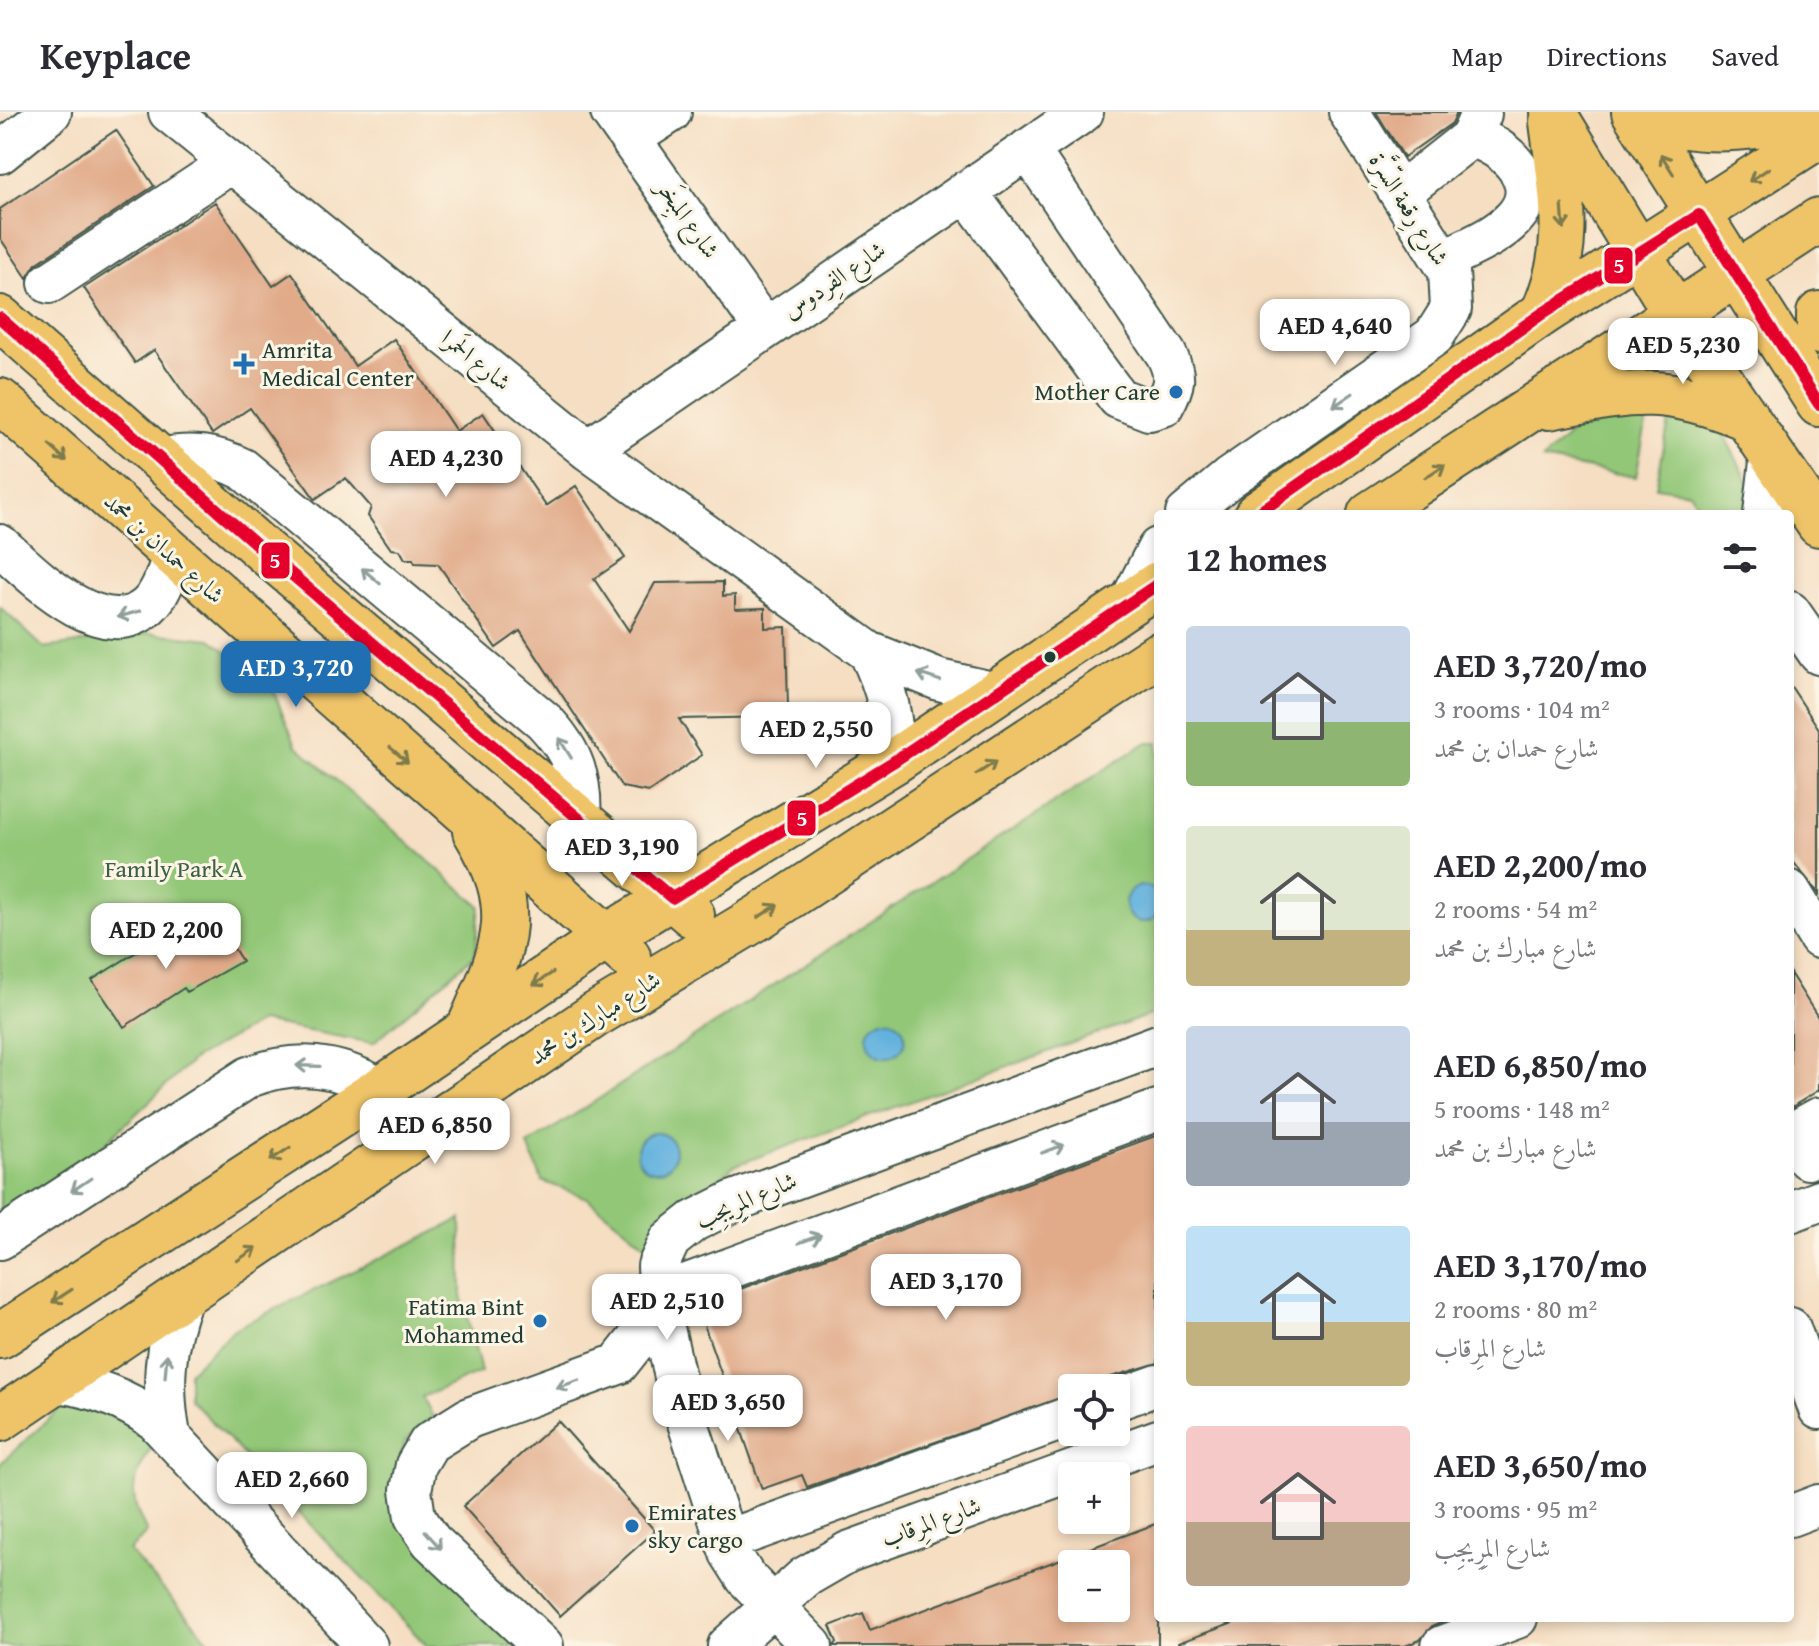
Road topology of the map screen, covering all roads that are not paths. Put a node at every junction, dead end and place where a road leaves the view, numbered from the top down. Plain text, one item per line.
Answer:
1 (51, 112) edge
2 (169, 112) edge
3 (671, 112) edge
4 (1083, 112) edge
5 (1349, 112) edge
6 (1552, 112) edge
7 (1636, 112) edge
8 (1819, 114) edge
9 (621, 125) edge
10 (1459, 135) edge
11 (1819, 136) edge
12 (1028, 149) junction
13 (0, 153) edge
14 (231, 163) junction
15 (966, 191) junction
16 (1400, 193) junction
17 (1699, 215) junction
18 (1819, 220) edge
19 (1637, 252) junction
20 (1443, 261) junction
21 (1738, 273) junction
22 (49, 283) dead end
23 (1543, 313) junction
24 (1819, 314) edge
25 (1677, 316) junction
26 (0, 318) edge
27 (764, 328) junction
28 (1819, 332) edge
29 (0, 401) edge
30 (1819, 404) edge
31 (1527, 411) junction
32 (1747, 418) junction
33 (588, 450) junction
34 (1771, 453) junction
35 (1191, 510) edge
36 (1263, 510) edge
37 (1376, 510) edge
38 (1764, 510) edge
39 (1819, 524) edge
40 (0, 545) edge
41 (173, 556) junction
42 (1154, 561) edge
43 (1144, 593) edge
44 (1794, 618) edge
45 (869, 652) junction
46 (1819, 654) edge
47 (1154, 658) edge
48 (992, 692) junction
49 (893, 762) junction
50 (464, 811) junction
51 (672, 898) junction
52 (608, 936) junction
53 (721, 939) junction
54 (653, 980) junction
55 (469, 1028) junction
56 (1154, 1046) edge
57 (381, 1089) junction
58 (1154, 1111) edge
59 (1819, 1118) edge
60 (1805, 1149) edge
61 (1819, 1201) edge
62 (1794, 1210) edge
63 (0, 1239) edge
64 (658, 1295) junction
65 (182, 1298) junction
66 (0, 1336) edge
67 (1794, 1339) edge
68 (618, 1364) junction
69 (56, 1382) junction
70 (1154, 1386) edge
71 (679, 1395) junction
72 (1130, 1395) edge
73 (1819, 1409) edge
74 (0, 1419) edge
75 (1058, 1421) edge
76 (170, 1435) junction
77 (1154, 1441) edge
78 (1819, 1505) edge
79 (1794, 1514) edge
80 (725, 1541) junction
81 (773, 1605) junction
82 (1497, 1632) edge
83 (367, 1646) edge
84 (543, 1646) edge
85 (728, 1646) edge
86 (812, 1646) edge
87 (1442, 1646) edge

1 - 13 street
2 - 14 street, شارع الحَمرا
3 - 9 street
4 - 12 street, شارع الفِردوس
5 - 16 street, شارع رِقعة السِّرَّة
6 - 19 main road
6 -> 23 main road
7 - 8 main road
17 -> 7 main road
9 - 27 street, شارع المِبخَر
10 - 16 street
10 - 20 street
11 -> 17 main road
12 - 15 street, شارع الفِردوس
12 - 15 street
14 - 22 street
14 - 33 street, شارع الحَمرا
15 - 27 street, شارع الفِردوس
16 - 20 street, شارع رِقعة السِّرَّة
17 - 19 main road
17 - 21 main road
18 - 21 main road
19 - 23 main road
19 - 25 main road
20 -> 35 street, شارع رِقعة السِّرَّة
21 - 25 main road
21 - 30 main road
23 - 36 main road
24 - 28 main road
25 - 31 main road
25 - 32 main road
51 -> 26 main road
27 - 33 street, شارع الفِردوس
29 -> 41 main road, شارع حمدان بن محمد
31 - 32 main road
37 -> 31 main road
32 - 34 main road
33 - 45 street, شارع الحَمرا
34 - 38 street
34 - 39 main road
41 -> 40 street
41 -> 50 main road, شارع حمدان بن محمد
42 - 43 street
43 - 48 main road
44 - 46 street
48 -> 45 street, شارع الحَمرا
45 - 49 street
53 -> 47 main road, شارع مبارك بن محمد
48 - 49 main road
49 - 51 main road
50 - 52 main road, شارع حمدان بن محمد
50 - 55 main road
51 - 52 main road
51 - 53 main road
52 - 54 main road, شارع حمدان بن محمد
52 -> 55 main road
53 - 54 main road, شارع مبارك بن محمد
65 -> 54 main road, شارع مبارك بن محمد
55 - 57 main road
56 - 64 street, شارع المِرِيجِب
57 -> 63 street
57 -> 66 main road
64 -> 58 street
59 - 60 street
61 - 62 street
64 - 68 street
64 - 71 street, شارع المِرِيجِب
65 - 69 main road, شارع مبارك بن محمد
76 -> 65 street
67 - 73 street
68 - 71 street
68 -> 84 street
69 - 74 main road, شارع مبارك بن محمد
69 - 76 street
70 - 72 street
71 - 80 street, شارع المِرِيجِب
75 - 80 street
76 - 83 street
77 - 81 street, شارع المِرقاب
78 - 79 street
80 - 81 street, شارع المِرِيجِب
81 - 85 street, شارع المِرقاب
81 - 86 street, شارع المِرِيجِب
82 - 87 street

